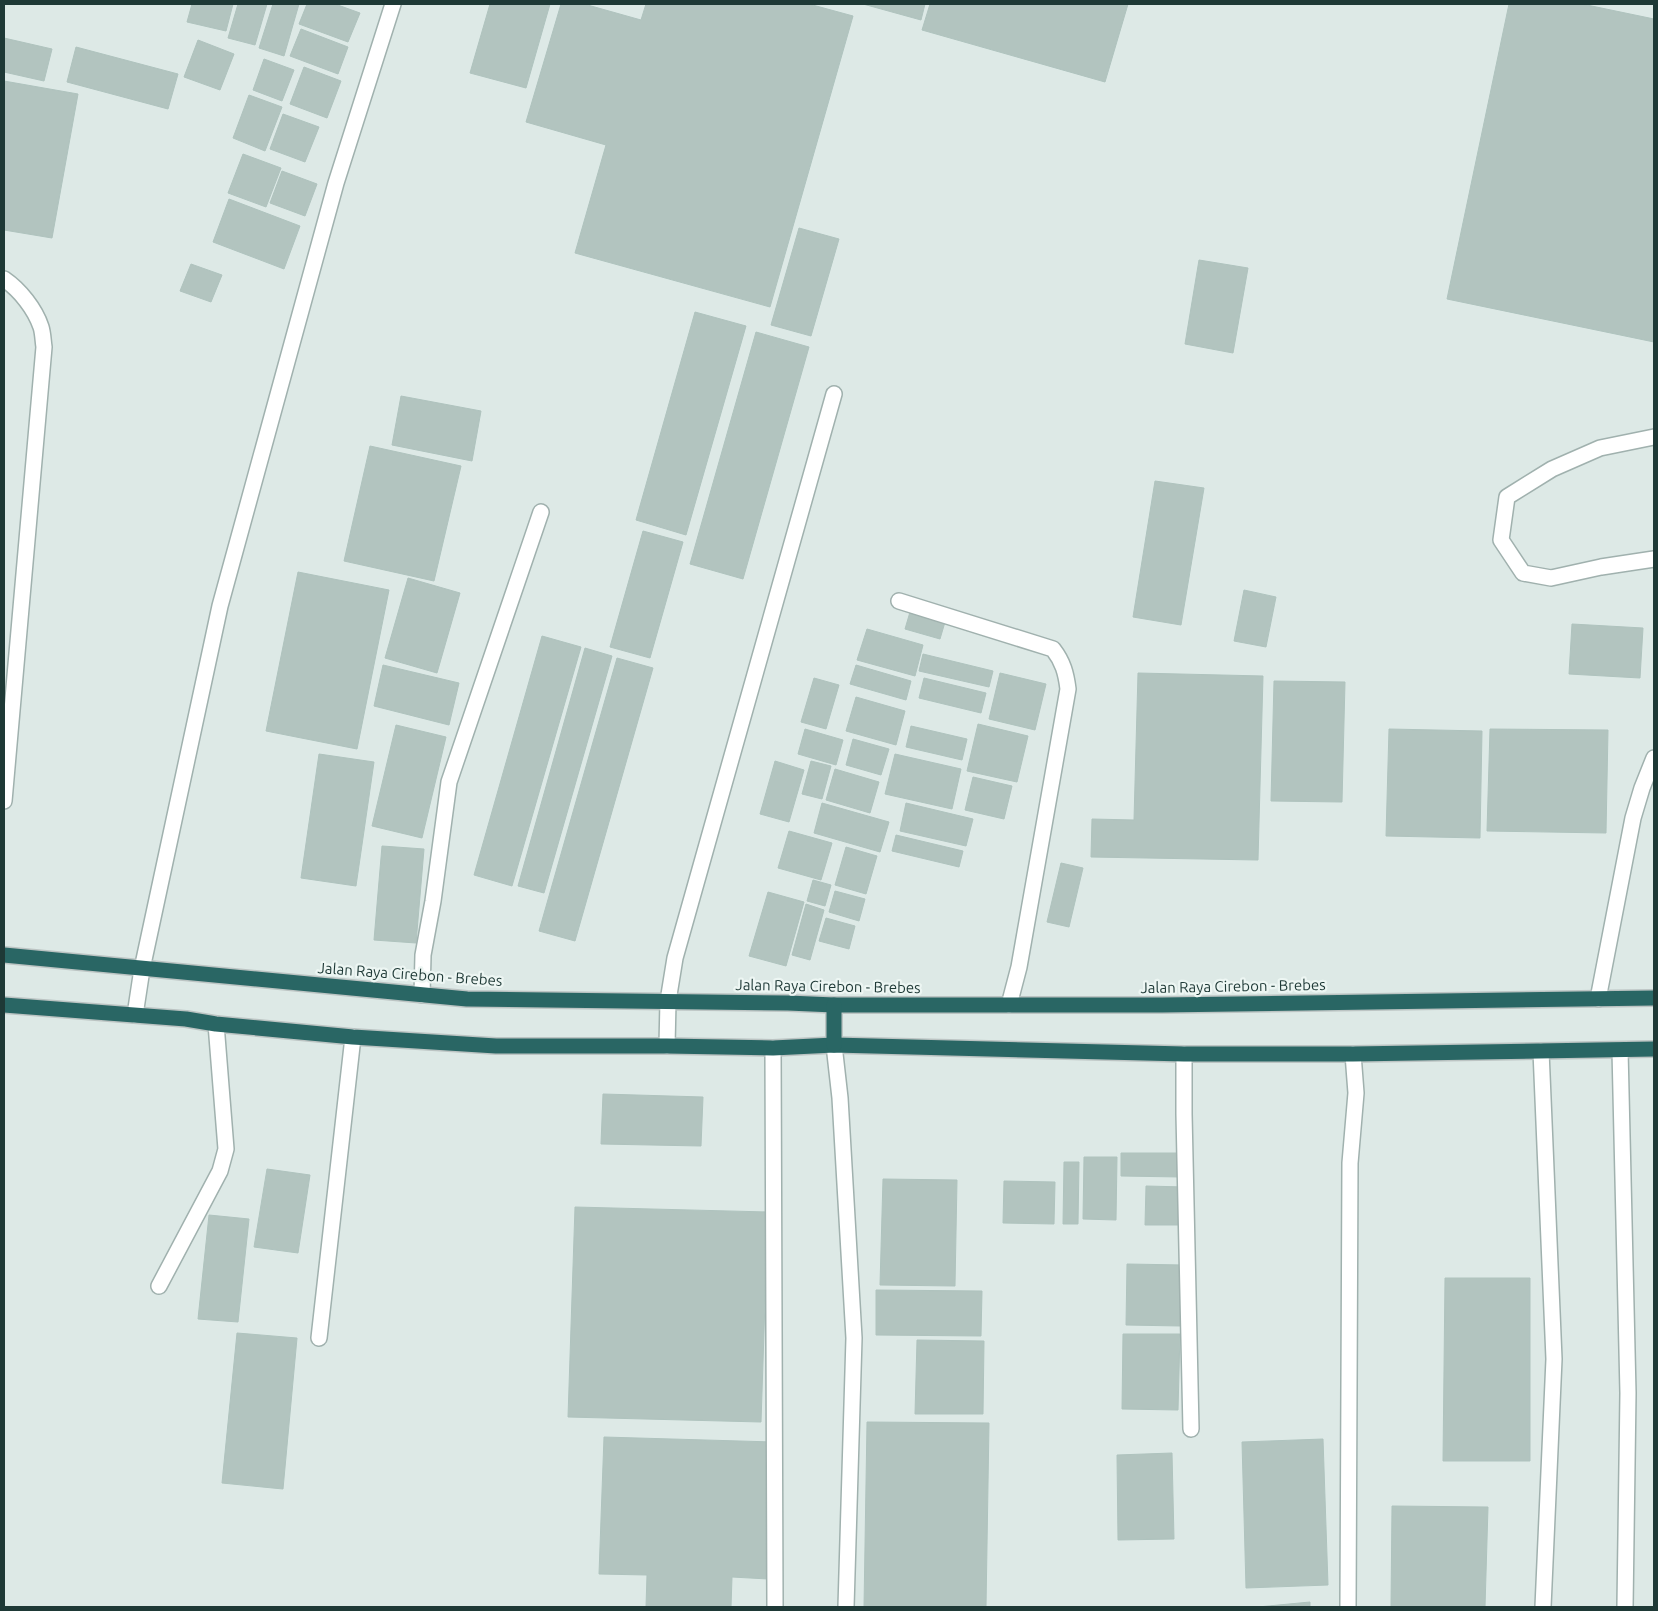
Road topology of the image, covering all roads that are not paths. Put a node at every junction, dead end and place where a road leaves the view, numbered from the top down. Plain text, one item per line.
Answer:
1 (392, 4) edge
2 (4, 279) edge
3 (834, 394) dead end
4 (1654, 437) edge
5 (541, 512) dead end
6 (1654, 559) edge
7 (899, 601) dead end
8 (1654, 758) edge
9 (4, 801) edge
10 (4, 955) edge
11 (142, 969) junction
12 (422, 995) junction
13 (1654, 998) edge
14 (1598, 999) junction
15 (668, 1001) junction
16 (4, 1005) edge
17 (834, 1005) junction
18 (1009, 1005) junction
19 (135, 1015) junction
20 (216, 1024) junction
21 (353, 1037) junction
22 (834, 1045) junction
23 (667, 1046) junction
24 (773, 1048) junction
25 (1654, 1049) edge
26 (1620, 1050) junction
27 (1541, 1051) junction
28 (1184, 1054) junction
29 (1353, 1054) junction
30 (159, 1286) dead end
31 (319, 1338) dead end
32 (1191, 1429) dead end
33 (775, 1607) edge
34 (846, 1607) edge
35 (1348, 1607) edge
36 (1543, 1607) edge
37 (1625, 1607) edge

1 - 11 street
2 - 9 street
3 - 15 street
4 - 6 street
5 - 12 street
7 - 18 street
8 - 14 street
10 - 11 highway, Jalan Raya Cirebon - Brebes
11 - 12 highway, Jalan Raya Cirebon - Brebes
11 - 19 street
12 - 15 highway, Jalan Raya Cirebon - Brebes
13 - 14 highway, Jalan Raya Cirebon - Brebes
14 - 18 highway, Jalan Raya Cirebon - Brebes
15 - 17 highway, Jalan Raya Cirebon - Brebes
15 - 23 street
16 - 19 highway
17 - 18 highway, Jalan Raya Cirebon - Brebes
17 - 22 highway
19 - 20 highway
20 - 21 highway
20 - 30 street
21 - 23 highway
21 - 31 street
22 - 24 highway
22 - 28 highway
22 - 34 street
23 - 24 highway
24 - 33 street
25 - 26 highway
26 - 27 highway
26 - 37 street
27 - 29 highway
27 - 36 street
28 - 29 highway
28 - 32 street
29 - 35 street

